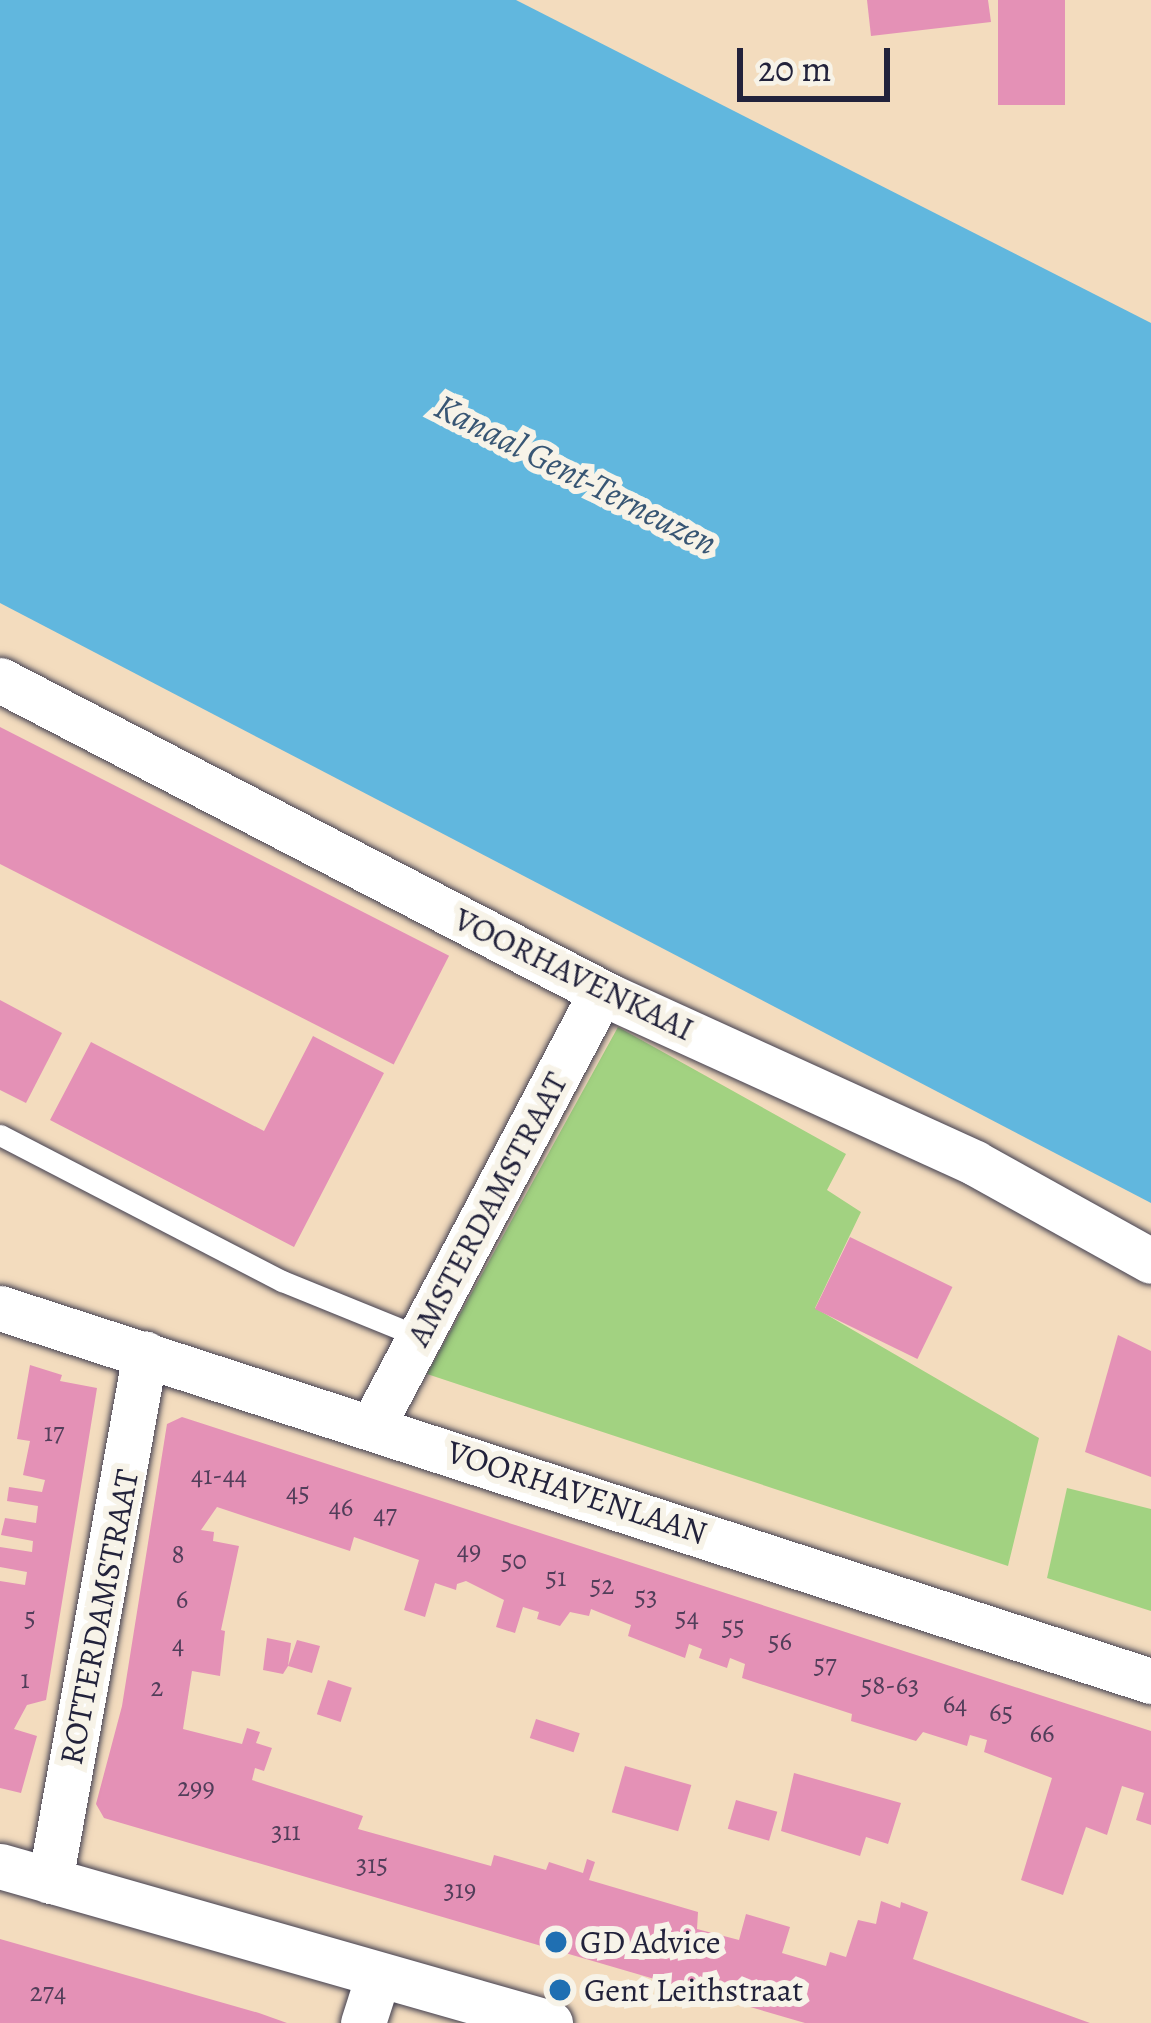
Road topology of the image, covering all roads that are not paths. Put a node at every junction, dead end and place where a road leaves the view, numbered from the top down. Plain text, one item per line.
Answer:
1 (0, 680) edge
2 (601, 992) junction
3 (0, 1135) edge
4 (1151, 1261) edge
5 (0, 1308) edge
6 (420, 1337) junction
7 (145, 1353) junction
8 (373, 1425) junction
9 (1151, 1682) edge
10 (0, 1866) edge
11 (50, 1881) junction
12 (378, 1976) junction
13 (363, 2023) edge
14 (550, 2023) edge

1 - 2 street, VOORHAVENKAAI
2 - 4 street, VOORHAVENKAAI
2 - 6 street, AMSTERDAMSTRAAT
3 - 6 lane
5 - 7 street, VOORHAVENLAAN
6 - 8 street, AMSTERDAMSTRAAT
7 - 8 street, VOORHAVENLAAN
7 - 11 street, ROTTERDAMSTRAAT
8 - 9 street, VOORHAVENLAAN
10 - 11 street
11 - 12 street
12 - 13 street
12 - 14 street

